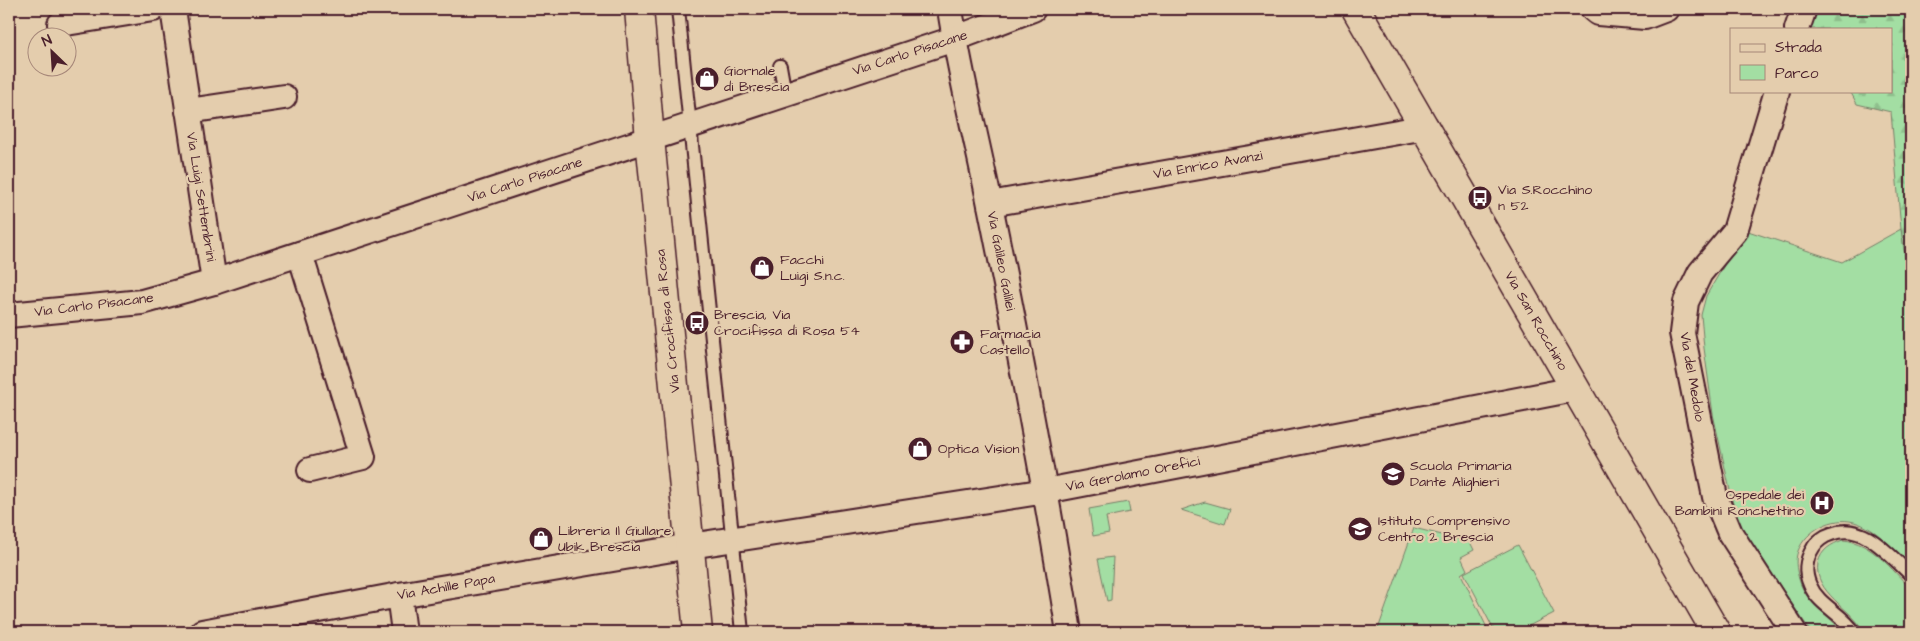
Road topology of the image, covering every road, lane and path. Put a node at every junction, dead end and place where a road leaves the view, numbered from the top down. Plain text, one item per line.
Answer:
1 (154, 9) edge
2 (173, 9) edge
3 (639, 9) edge
4 (678, 9) edge
5 (950, 9) edge
6 (1033, 9) edge
7 (1356, 9) edge
8 (1593, 9) edge
9 (1666, 9) edge
10 (1804, 9) edge
11 (60, 24) dead end
12 (1797, 28) edge
13 (954, 39) junction
14 (780, 66) dead end
15 (1777, 92) edge
16 (785, 94) junction
17 (284, 97) dead end
18 (188, 111) junction
19 (690, 124) junction
20 (1426, 127) junction
21 (650, 139) junction
22 (990, 204) junction
23 (300, 254) junction
24 (214, 282) junction
25 (9, 314) edge
26 (1575, 389) junction
27 (310, 470) dead end
28 (1046, 491) junction
29 (732, 540) junction
30 (690, 546) junction
31 (1911, 575) edge
32 (399, 595) junction
33 (202, 632) edge
34 (404, 632) edge
35 (698, 632) edge
36 (742, 632) edge
37 (1069, 632) edge
38 (1716, 632) edge
39 (1794, 632) edge
40 (1854, 632) edge

1 - 11 street
2 - 18 street, Via Luigi Settembrini
3 - 21 street, Via Crocifissa di Rosa
4 - 19 lane
5 - 13 street, Via Galileo Galilei
6 - 13 street, Via Carlo Pisacane
7 - 20 street, Via San Rocchino
8 - 9 street
10 - 12 street
13 - 16 street, Via Carlo Pisacane
13 - 22 street, Via Galileo Galilei
14 - 16 lane
15 - 39 street, Via del Medolo
16 - 19 street, Via Carlo Pisacane
17 - 18 street
18 - 24 street, Via Luigi Settembrini
19 - 21 street, Via Carlo Pisacane
19 - 29 lane
20 - 22 street, Via Enrico Avanzi
20 - 26 street, Via San Rocchino
21 - 23 street, Via Carlo Pisacane
21 - 30 street, Via Crocifissa di Rosa
22 - 28 street, Via Galileo Galilei
23 - 24 street, Via Carlo Pisacane
23 - 27 street
24 - 25 street, Via Carlo Pisacane
26 - 28 street, Via Gerolamo Orefici
26 - 38 street, Via San Rocchino
28 - 29 street, Via Gerolamo Orefici
28 - 37 street, Via Galileo Galilei
29 - 30 street, Via Gerolamo Orefici
29 - 36 lane
30 - 32 street, Via Achille Papa
30 - 35 street, Via Crocifissa di Rosa
31 - 40 lane
32 - 33 street, Via Achille Papa
32 - 34 street

